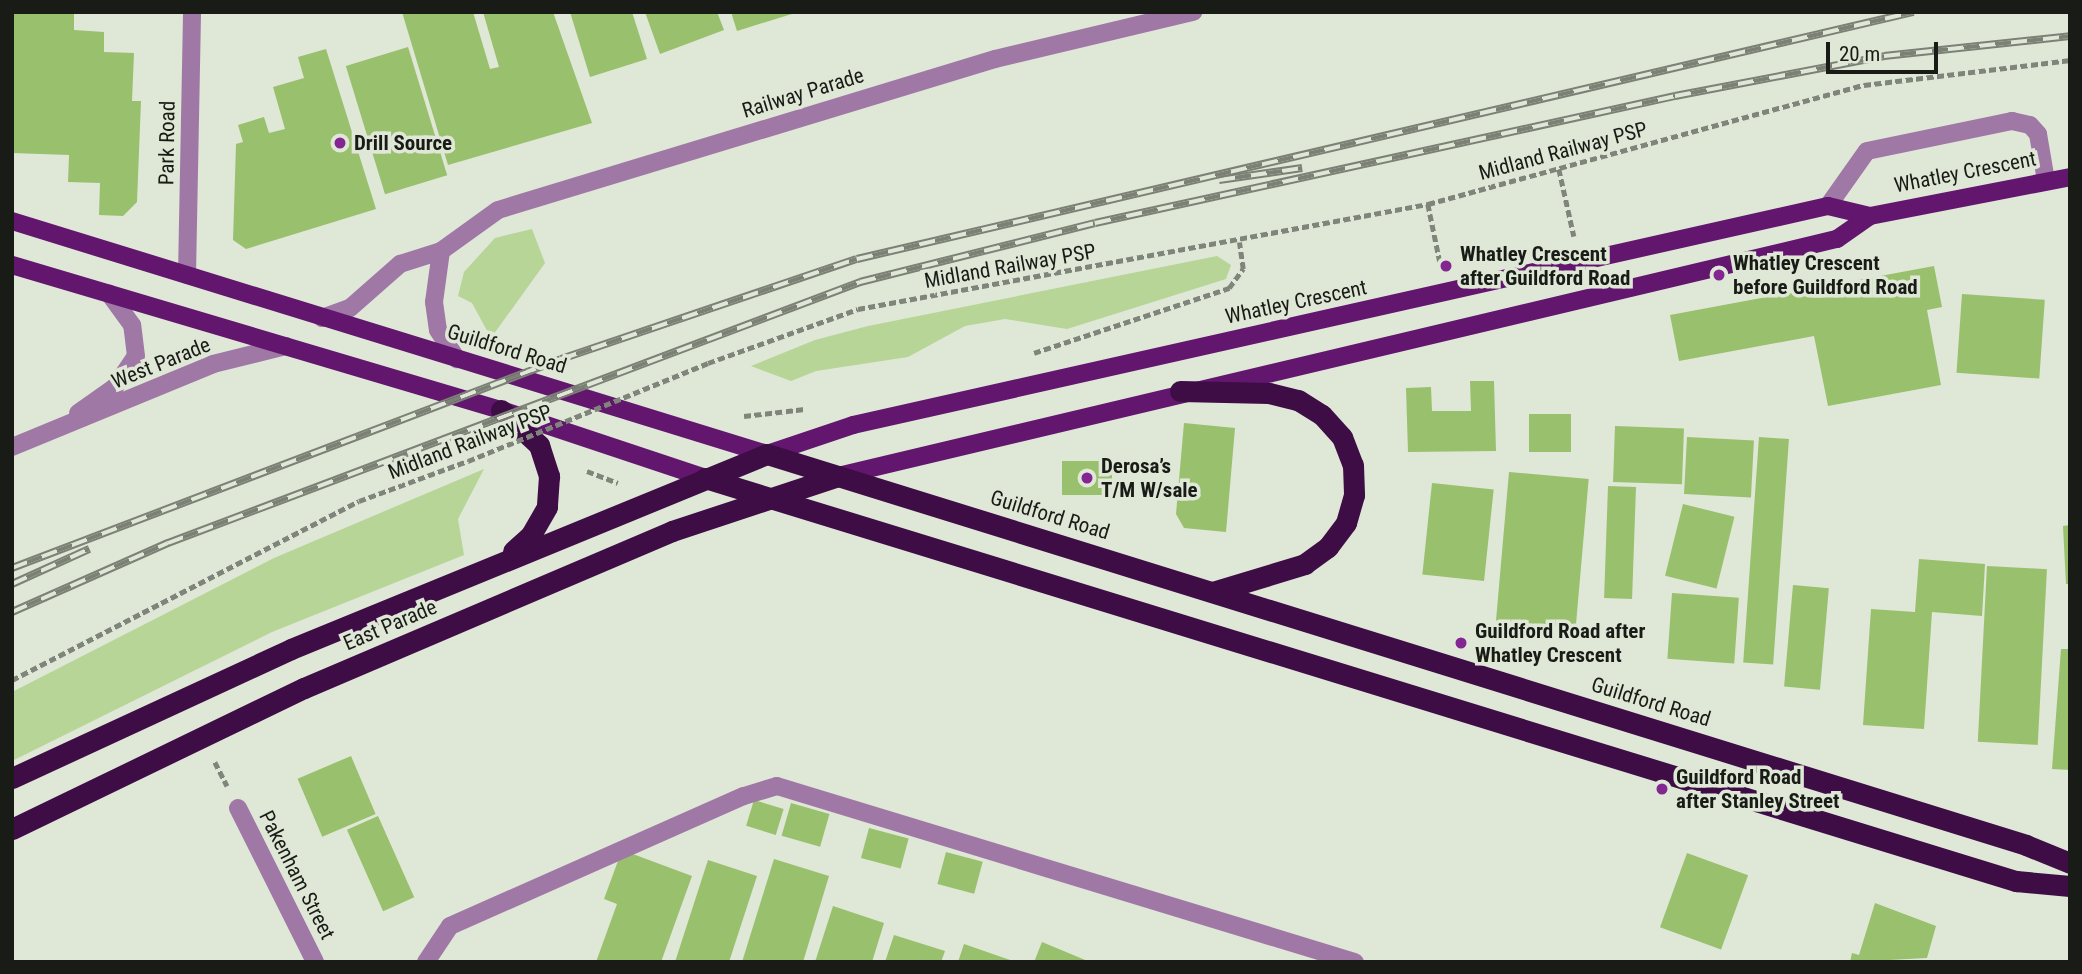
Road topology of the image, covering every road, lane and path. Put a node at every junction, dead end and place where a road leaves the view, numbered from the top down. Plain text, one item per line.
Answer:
1 (192, 12) edge
2 (1193, 12) edge
3 (2070, 60) edge
4 (1559, 169) junction
5 (2070, 177) edge
6 (2046, 181) junction
7 (1428, 204) junction
8 (1828, 206) junction
9 (1870, 216) junction
10 (12, 220) edge
11 (1239, 242) junction
12 (441, 251) junction
13 (1440, 262) dead end
14 (1581, 264) junction
15 (12, 265) edge
16 (187, 275) junction
17 (109, 293) junction
18 (322, 318) junction
19 (286, 346) junction
20 (1021, 356) dead end
21 (457, 359) junction
22 (1180, 391) junction
23 (812, 407) dead end
24 (501, 410) junction
25 (736, 415) dead end
26 (55, 430) junction
27 (12, 447) edge
28 (767, 454) junction
29 (736, 465) joint
30 (838, 476) junction
31 (705, 478) junction
32 (797, 488) joint
33 (766, 497) junction
34 (504, 560) junction
35 (1213, 592) junction
36 (12, 680) edge
37 (12, 778) edge
38 (239, 808) dead end
39 (12, 829) edge
40 (2070, 863) edge
41 (2070, 886) edge
42 (315, 962) edge
43 (426, 962) edge
44 (1355, 962) edge

1 - 16 street, Park Road
2 - 12 street, Railway Parade
3 - 4 path, Midland Railway PSP
4 - 7 path, Midland Railway PSP
4 - 14 path
5 - 6 main road, Whatley Crescent
6 - 8 street
6 - 9 main road, Whatley Crescent
7 - 11 path, Midland Railway PSP
7 - 13 path
8 - 9 main road, Whatley Crescent
8 - 14 main road, Whatley Crescent
9 - 22 main road, Whatley Crescent
10 - 16 main road, Guildford Road
11 - 20 path
11 - 36 path, Midland Railway PSP, bridge
12 - 18 street, Railway Parade
12 - 21 street
14 - 28 main road, Whatley Crescent
15 - 17 main road
16 - 18 main road, Guildford Road
17 - 19 main road
17 - 26 street, West Parade
18 - 21 main road, Guildford Road
19 - 24 main road
19 - 26 street, West Parade
21 - 28 main road, Guildford Road
22 - 30 main road, Whatley Crescent
22 - 35 highway
23 - 25 path
24 - 31 main road
24 - 34 highway
26 - 27 street, West Parade
28 - 29 highway, Whatley Crescent
28 - 30 highway, Guildford Road
29 - 31 highway, East Parade
30 - 32 highway, Whatley Crescent
30 - 35 highway, Guildford Road
31 - 33 highway
31 - 34 highway, East Parade
32 - 33 highway, East Parade
33 - 39 highway, East Parade
33 - 41 highway
34 - 37 highway, East Parade
35 - 40 highway, Guildford Road
38 - 42 street, Pakenham Street
43 - 44 street

